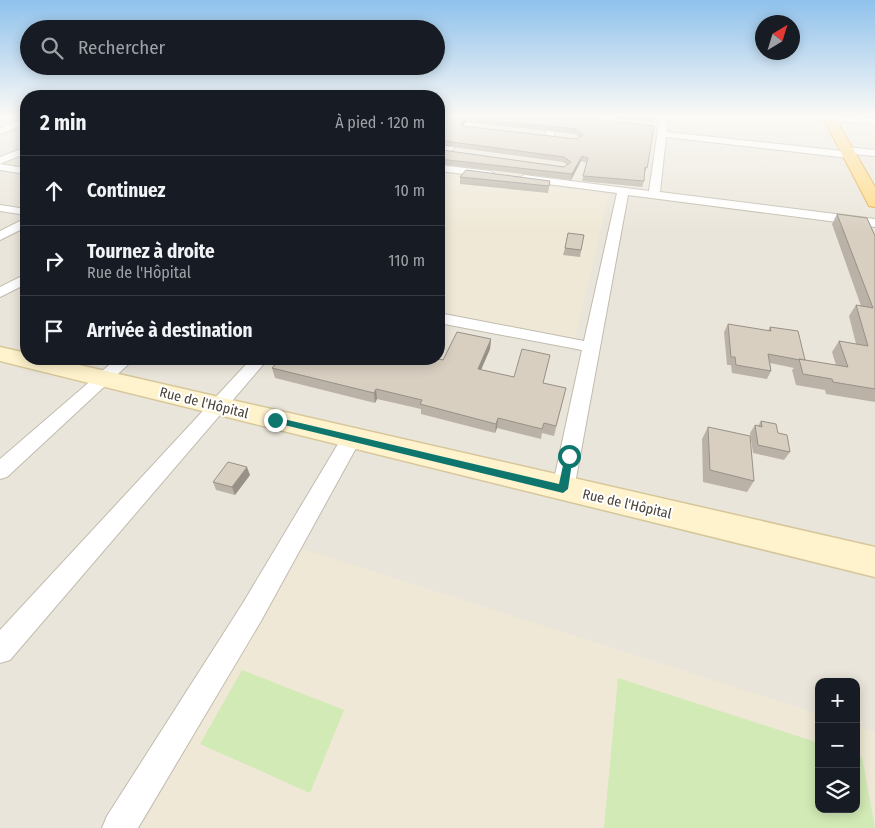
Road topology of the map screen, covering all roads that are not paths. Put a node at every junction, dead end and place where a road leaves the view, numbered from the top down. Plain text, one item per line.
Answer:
1 (14, 155) edge
2 (658, 155) edge
3 (849, 155) edge
4 (0, 160) edge
5 (0, 167) edge
6 (445, 169) edge
7 (20, 170) edge
8 (497, 175) edge
9 (517, 178) edge
10 (623, 191) junction
11 (654, 195) junction
12 (875, 202) edge
13 (0, 208) edge
14 (20, 211) edge
15 (875, 223) edge
16 (20, 225) edge
17 (0, 236) edge
18 (20, 282) edge
19 (0, 294) edge
20 (445, 319) edge
21 (590, 346) junction
22 (3, 357) edge
23 (20, 361) edge
24 (41, 365) edge
25 (119, 365) edge
26 (255, 365) edge
27 (103, 378) junction
28 (218, 406) junction
29 (351, 439) junction
30 (0, 471) edge
31 (563, 489) junction
32 (875, 562) edge
33 (0, 650) edge
34 (119, 828) edge

1 - 4 street
2 - 11 street
3 - 12 highway
5 - 7 street
6 - 8 street
9 - 10 street
10 - 11 street
10 - 21 street
11 - 15 street
13 - 14 street
16 - 17 street
18 - 19 street
20 - 21 street
21 - 31 street
22 - 23 main road, Rue de l'Hôpital
24 - 27 main road, Rue de l'Hôpital
25 - 27 street
26 - 28 street
27 - 28 main road, Rue de l'Hôpital
27 - 30 street
28 - 29 main road, Rue de l'Hôpital
28 - 33 street
29 - 31 main road, Rue de l'Hôpital
29 - 34 street
31 - 32 main road, Rue de l'Hôpital

